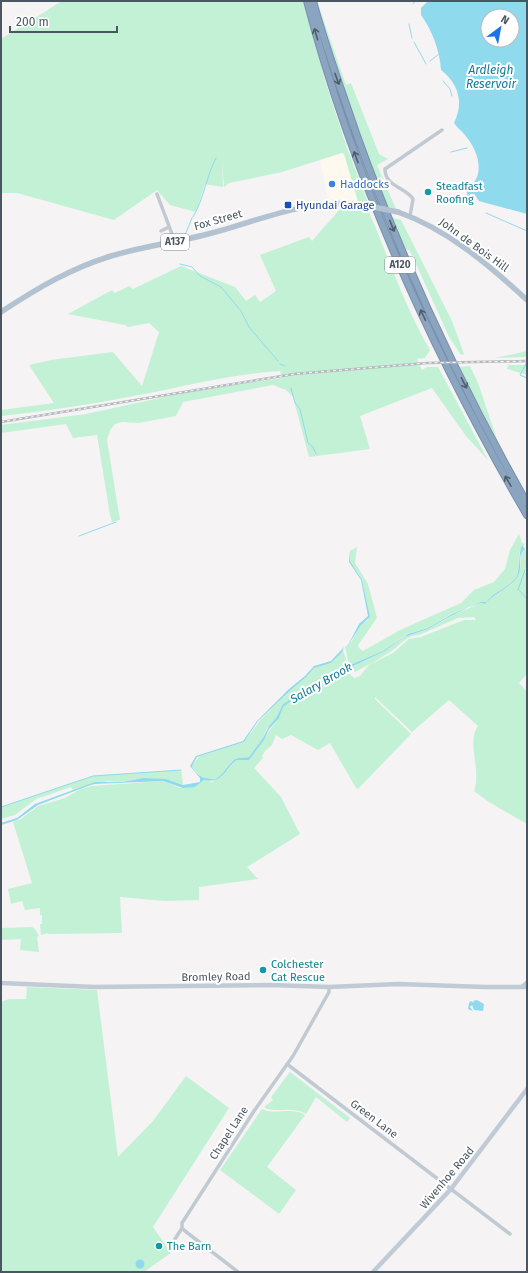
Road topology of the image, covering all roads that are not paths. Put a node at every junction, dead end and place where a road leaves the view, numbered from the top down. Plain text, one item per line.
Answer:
1 (307, 1) edge
2 (313, 1) edge
3 (442, 130) dead end
4 (157, 194) dead end
5 (381, 208) joint
6 (410, 216) junction
7 (169, 228) junction
8 (161, 231) dead end
9 (174, 239) junction
10 (527, 300) edge
11 (1, 312) edge
12 (527, 503) edge
13 (527, 515) edge
14 (527, 982) edge
15 (1, 983) edge
16 (329, 987) junction
17 (521, 987) junction
18 (527, 987) edge
19 (287, 1064) junction
20 (527, 1089) edge
21 (451, 1189) junction
22 (182, 1228) junction
23 (510, 1234) dead end
24 (175, 1239) dead end
25 (238, 1272) edge
26 (373, 1272) edge

13 -> 1 highway, A120
2 -> 12 highway, A120
3 - 6 street
4 - 7 street
5 - 6 main road, John de Bois Hill / A137, bridge
5 - 9 main road, Fox Street / A137, bridge
6 - 10 main road, John de Bois Hill / A137
7 - 8 street
7 - 9 street
9 - 11 main road, Fox Street / A137
14 - 17 street
15 - 16 street, Bromley Road
16 - 17 street, Bromley Road
16 - 19 street, Chapel Lane
17 - 18 street, Bromley Road
19 - 21 street, Green Lane
19 - 22 street, Chapel Lane
20 - 21 street, Wivenhoe Road
21 - 23 street, Green Lane
21 - 26 street, Wivenhoe Road
22 - 24 street, Chapel Lane
22 - 25 street

